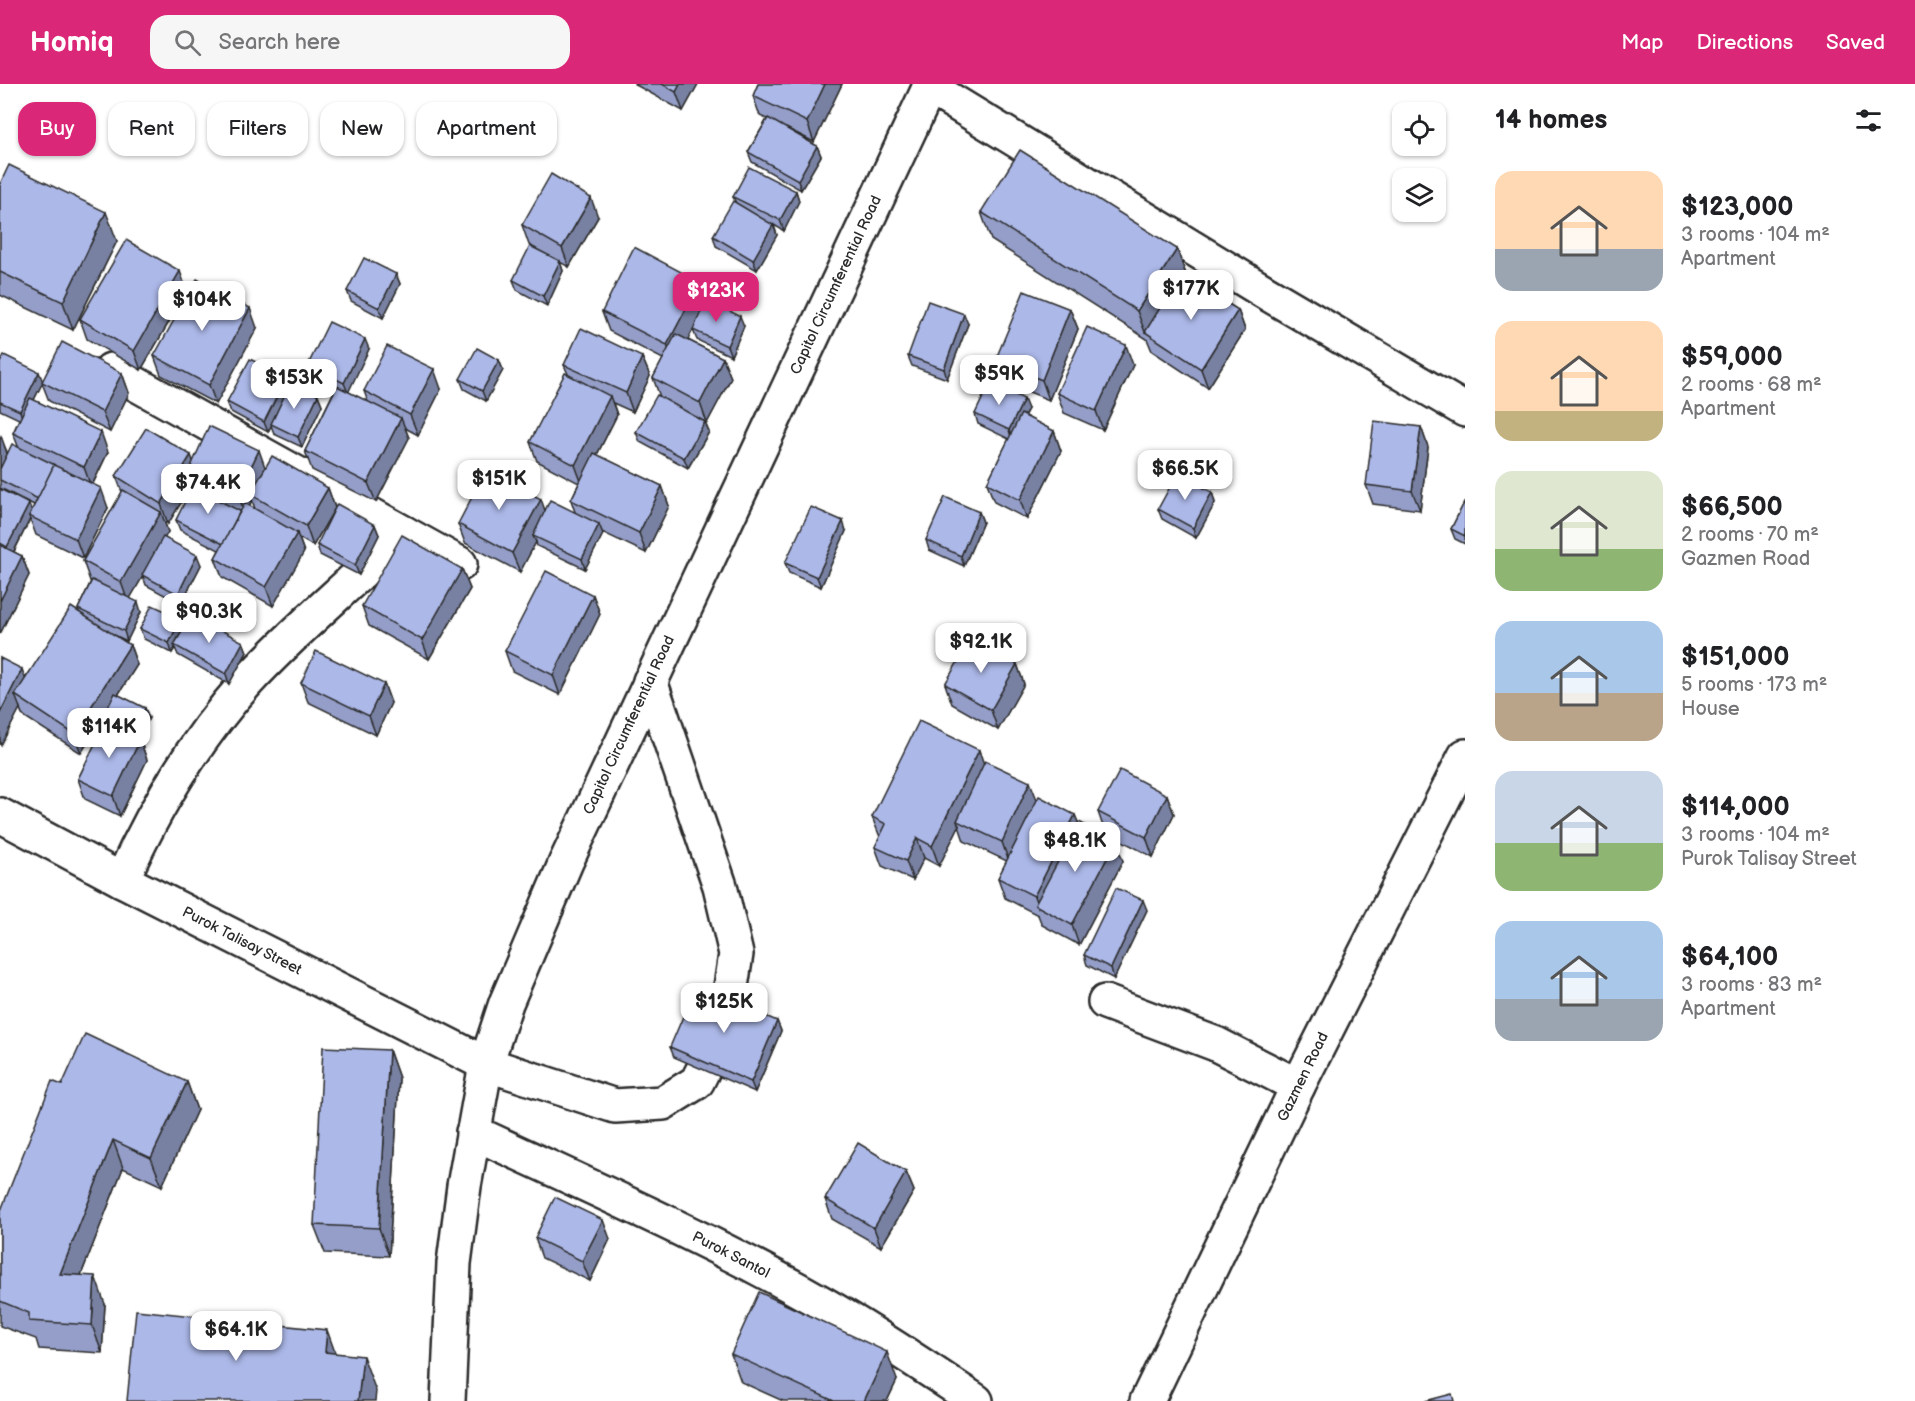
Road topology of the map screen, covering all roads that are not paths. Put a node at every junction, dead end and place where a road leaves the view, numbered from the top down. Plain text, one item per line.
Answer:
1 (930, 85) edge
2 (111, 370) edge
3 (1465, 410) edge
4 (404, 533) junction
5 (460, 564) dead end
6 (650, 681) junction
7 (1465, 756) edge
8 (0, 815) edge
9 (122, 880) junction
10 (1105, 1002) dead end
11 (486, 1065) junction
12 (1298, 1086) junction
13 (473, 1132) junction
14 (448, 1401) edge
15 (976, 1401) edge
16 (1147, 1401) edge

1 - 3 street
1 - 6 street, Capitol Circumferential Road
2 - 4 street
4 - 5 street
4 - 9 street
6 - 11 street, Capitol Circumferential Road
6 - 11 street, Purok Talisay Street
7 - 12 street, Gazmen Road
8 - 9 street, Purok Talisay Street
9 - 11 street, Purok Talisay Street
10 - 12 street
11 - 13 street, Capitol Circumferential Road
12 - 16 street, Gazmen Road
13 - 14 street, Capitol Circumferential Road
13 - 15 street, Purok Santol

